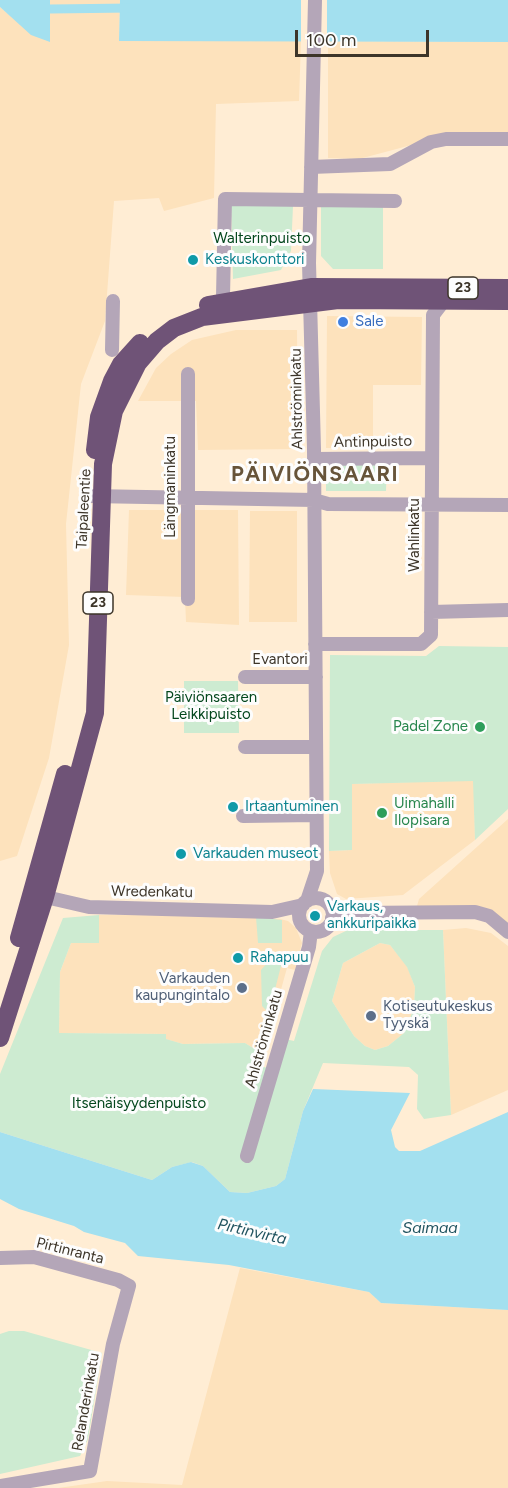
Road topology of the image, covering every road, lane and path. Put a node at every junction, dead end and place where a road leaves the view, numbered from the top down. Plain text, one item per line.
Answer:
1 (315, 0) edge
2 (507, 140) edge
3 (311, 167) junction
4 (311, 201) junction
5 (395, 201) dead end
6 (508, 288) edge
7 (311, 296) junction
8 (223, 297) dead end
9 (113, 301) dead end
10 (508, 301) edge
11 (438, 308) junction
12 (112, 350) dead end
13 (188, 374) dead end
14 (432, 458) junction
15 (314, 459) junction
16 (96, 497) junction
17 (188, 499) junction
18 (314, 500) junction
19 (431, 505) junction
20 (508, 505) edge
21 (188, 599) dead end
22 (508, 610) edge
23 (431, 612) junction
24 (315, 644) junction
25 (245, 677) dead end
26 (316, 677) junction
27 (245, 747) dead end
28 (315, 747) junction
29 (316, 815) junction
30 (243, 816) dead end
31 (316, 871) junction
32 (39, 895) junction
33 (305, 903) junction
34 (330, 909) junction
35 (272, 912) junction
36 (306, 928) junction
37 (508, 932) edge
38 (0, 1003) edge
39 (0, 1038) edge
40 (247, 1156) dead end
41 (0, 1258) edge
42 (129, 1286) joint
43 (0, 1486) edge

1 - 3 street, Ahlströminkatu
2 - 3 street
3 - 4 street, Ahlströminkatu
4 - 5 street
4 - 7 street, Ahlströminkatu
4 - 8 street
6 - 7 highway, Taipaleentie / 23
7 - 11 highway, Taipaleentie / 23
7 - 15 street, Ahlströminkatu
7 - 16 highway, Taipaleentie / 23
9 - 12 street
10 - 11 highway, Taipaleentie / 23
11 - 14 street, Wahlinkatu
13 - 17 street, Längmaninkatu
14 - 15 street, Antinpuisto
14 - 19 street, Wahlinkatu
15 - 18 street, Ahlströminkatu
16 - 17 street
16 - 32 highway, Taipaleentie / 23
17 - 18 street
17 - 21 street, Längmaninkatu
18 - 19 street
18 - 24 street, Ahlströminkatu
19 - 20 street
19 - 23 street, Wahlinkatu
22 - 23 street
23 - 24 street, Wahlinkatu
24 - 26 street, Ahlströminkatu
25 - 26 street, Evantori
26 - 28 street, Ahlströminkatu
27 - 28 street
28 - 29 street, Ahlströminkatu
29 - 30 street
29 - 31 street, Ahlströminkatu
31 - 33 street, Ahlströminkatu
31 - 34 street, Ahlströminkatu
32 - 35 street, Wredenkatu
32 - 38 highway, Taipaleentie / 23
32 - 39 highway, Taipaleentie / 23
33 - 34 street
33 - 35 street, Wredenkatu
33 - 36 street
34 - 36 street
34 - 37 street
35 - 36 street, Wredenkatu
36 - 40 street, Ahlströminkatu
41 - 42 street, Pirtinranta
42 - 43 street, Relanderinkatu

